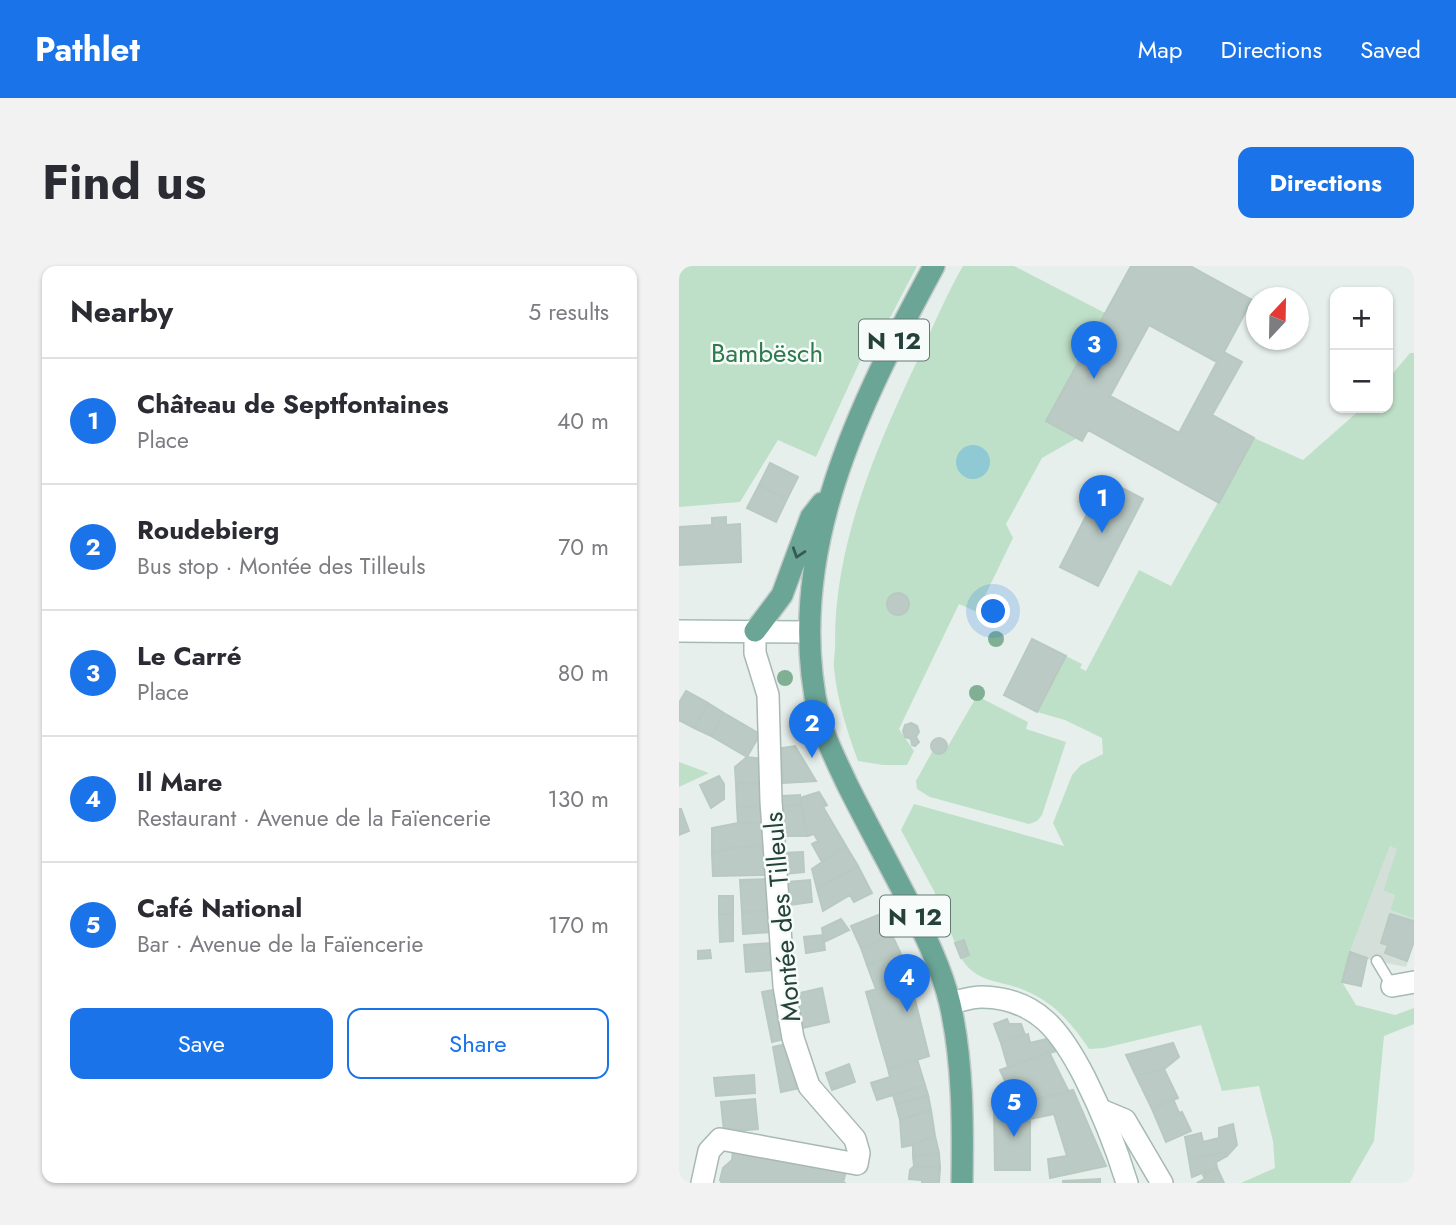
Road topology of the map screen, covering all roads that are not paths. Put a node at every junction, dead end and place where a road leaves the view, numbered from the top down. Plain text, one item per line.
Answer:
1 (933, 267) edge
2 (830, 494) junction
3 (679, 631) edge
4 (755, 631) junction
5 (808, 632) junction
6 (1377, 961) dead end
7 (1414, 982) edge
8 (1392, 986) joint
9 (950, 1003) junction
10 (1101, 1111) junction
11 (702, 1183) edge
12 (962, 1183) edge
13 (1127, 1183) edge
14 (1162, 1183) edge

1 - 2 main road, N 12
2 -> 4 main road, N 12
2 - 5 main road, N 12
3 - 4 street
4 - 5 street
4 - 11 street, Montée des Tilleuls
5 - 9 main road, N 12
6 - 8 lane
7 - 8 street
9 - 10 street
9 - 12 main road, N 12
10 - 13 street
10 - 14 street

